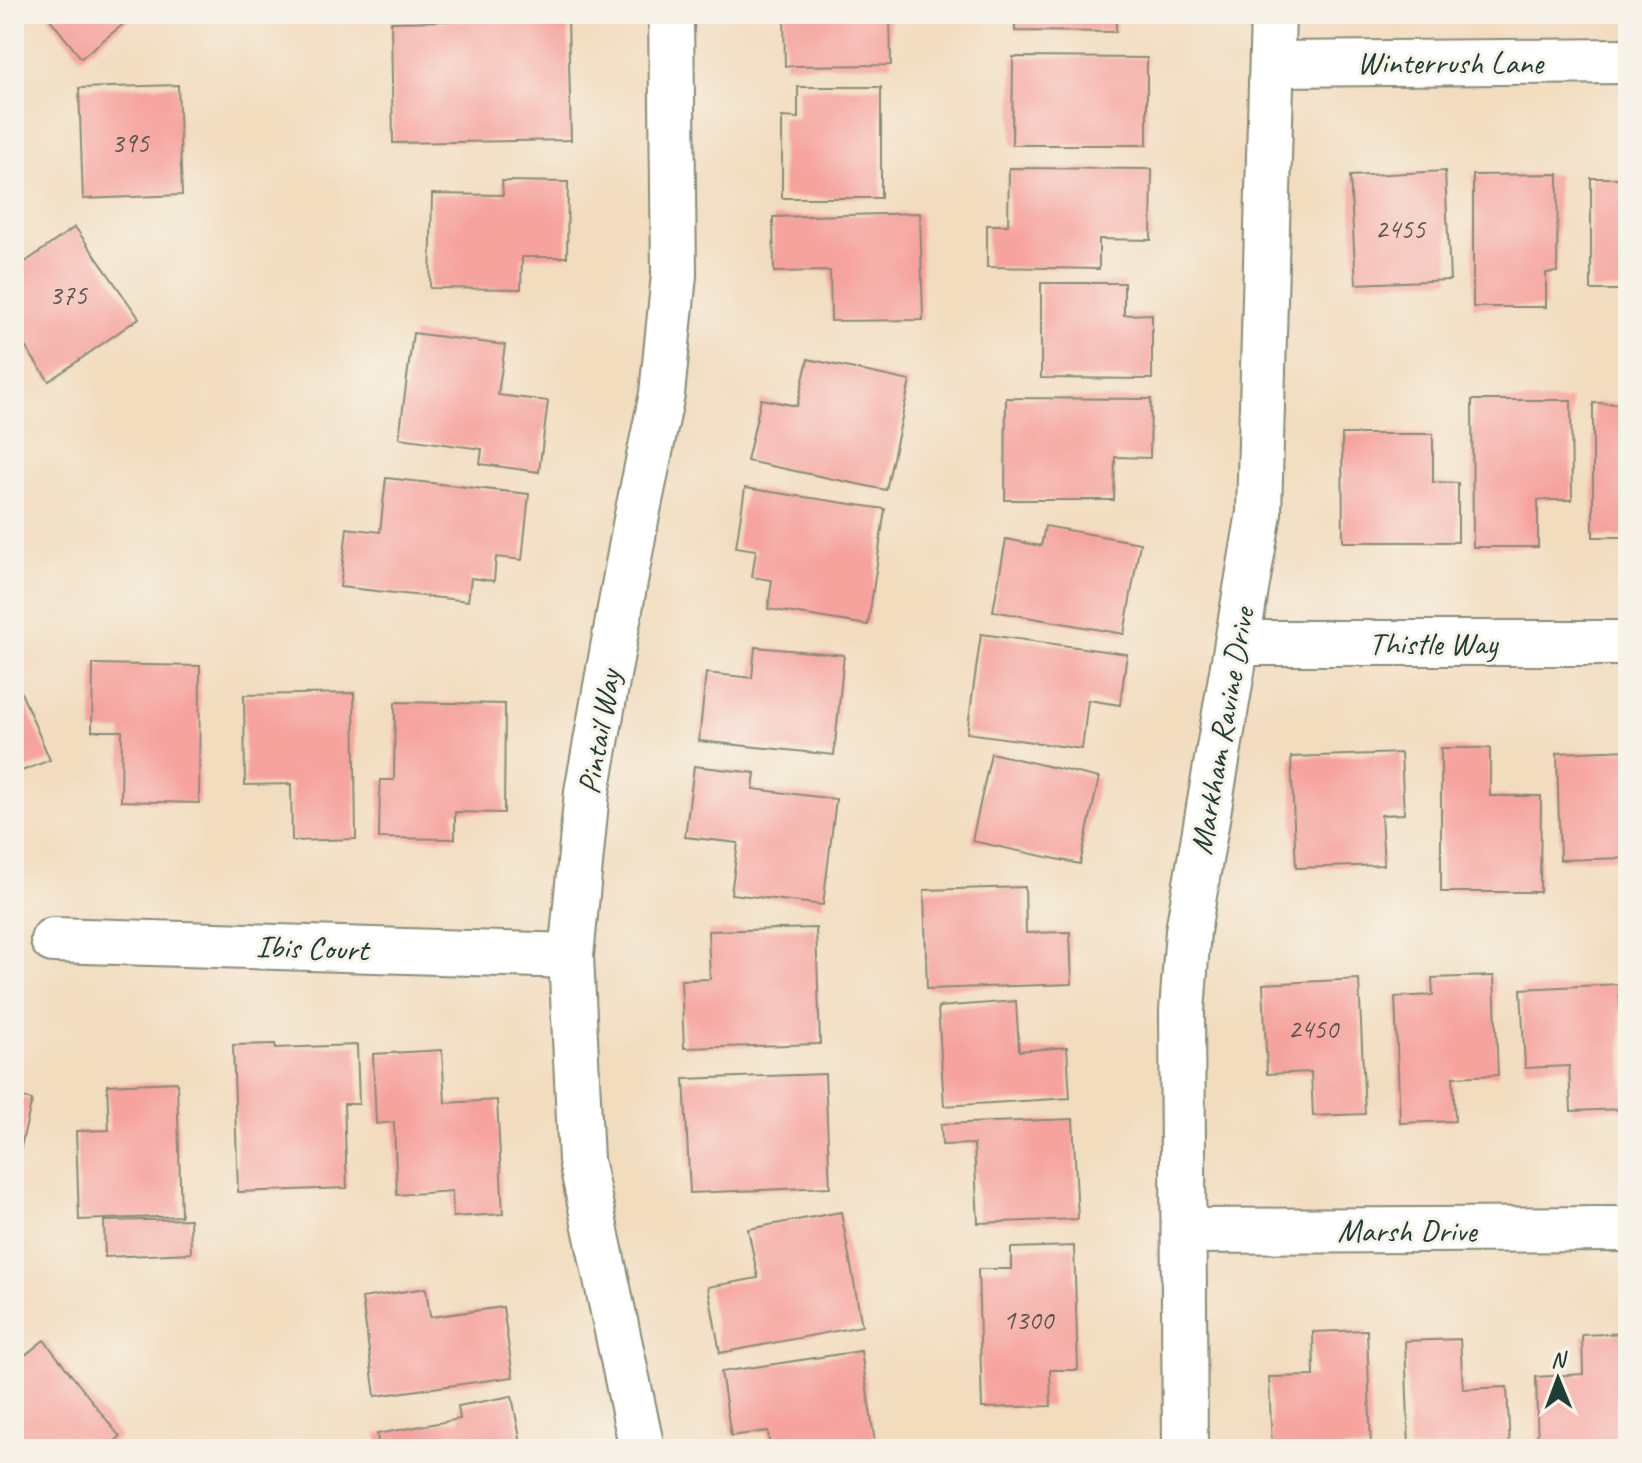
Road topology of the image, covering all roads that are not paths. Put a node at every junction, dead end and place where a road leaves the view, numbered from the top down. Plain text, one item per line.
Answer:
1 (671, 14) edge
2 (1273, 14) edge
3 (1628, 61) edge
4 (1273, 64) junction
5 (1238, 643) junction
6 (1628, 643) edge
7 (53, 940) dead end
8 (571, 956) junction
9 (1628, 1229) edge
10 (1186, 1231) junction
11 (642, 1449) edge
12 (1185, 1449) edge

1 - 8 street, Pintail Way
2 - 4 street, Markham Ravine Drive
3 - 4 street, Winterrush Lane
4 - 5 street, Markham Ravine Drive
5 - 6 street, Thistle Way
5 - 10 street, Markham Ravine Drive
7 - 8 street, Ibis Court
8 - 11 street, Pintail Way
9 - 10 street, Marsh Drive
10 - 12 street, Markham Ravine Drive

